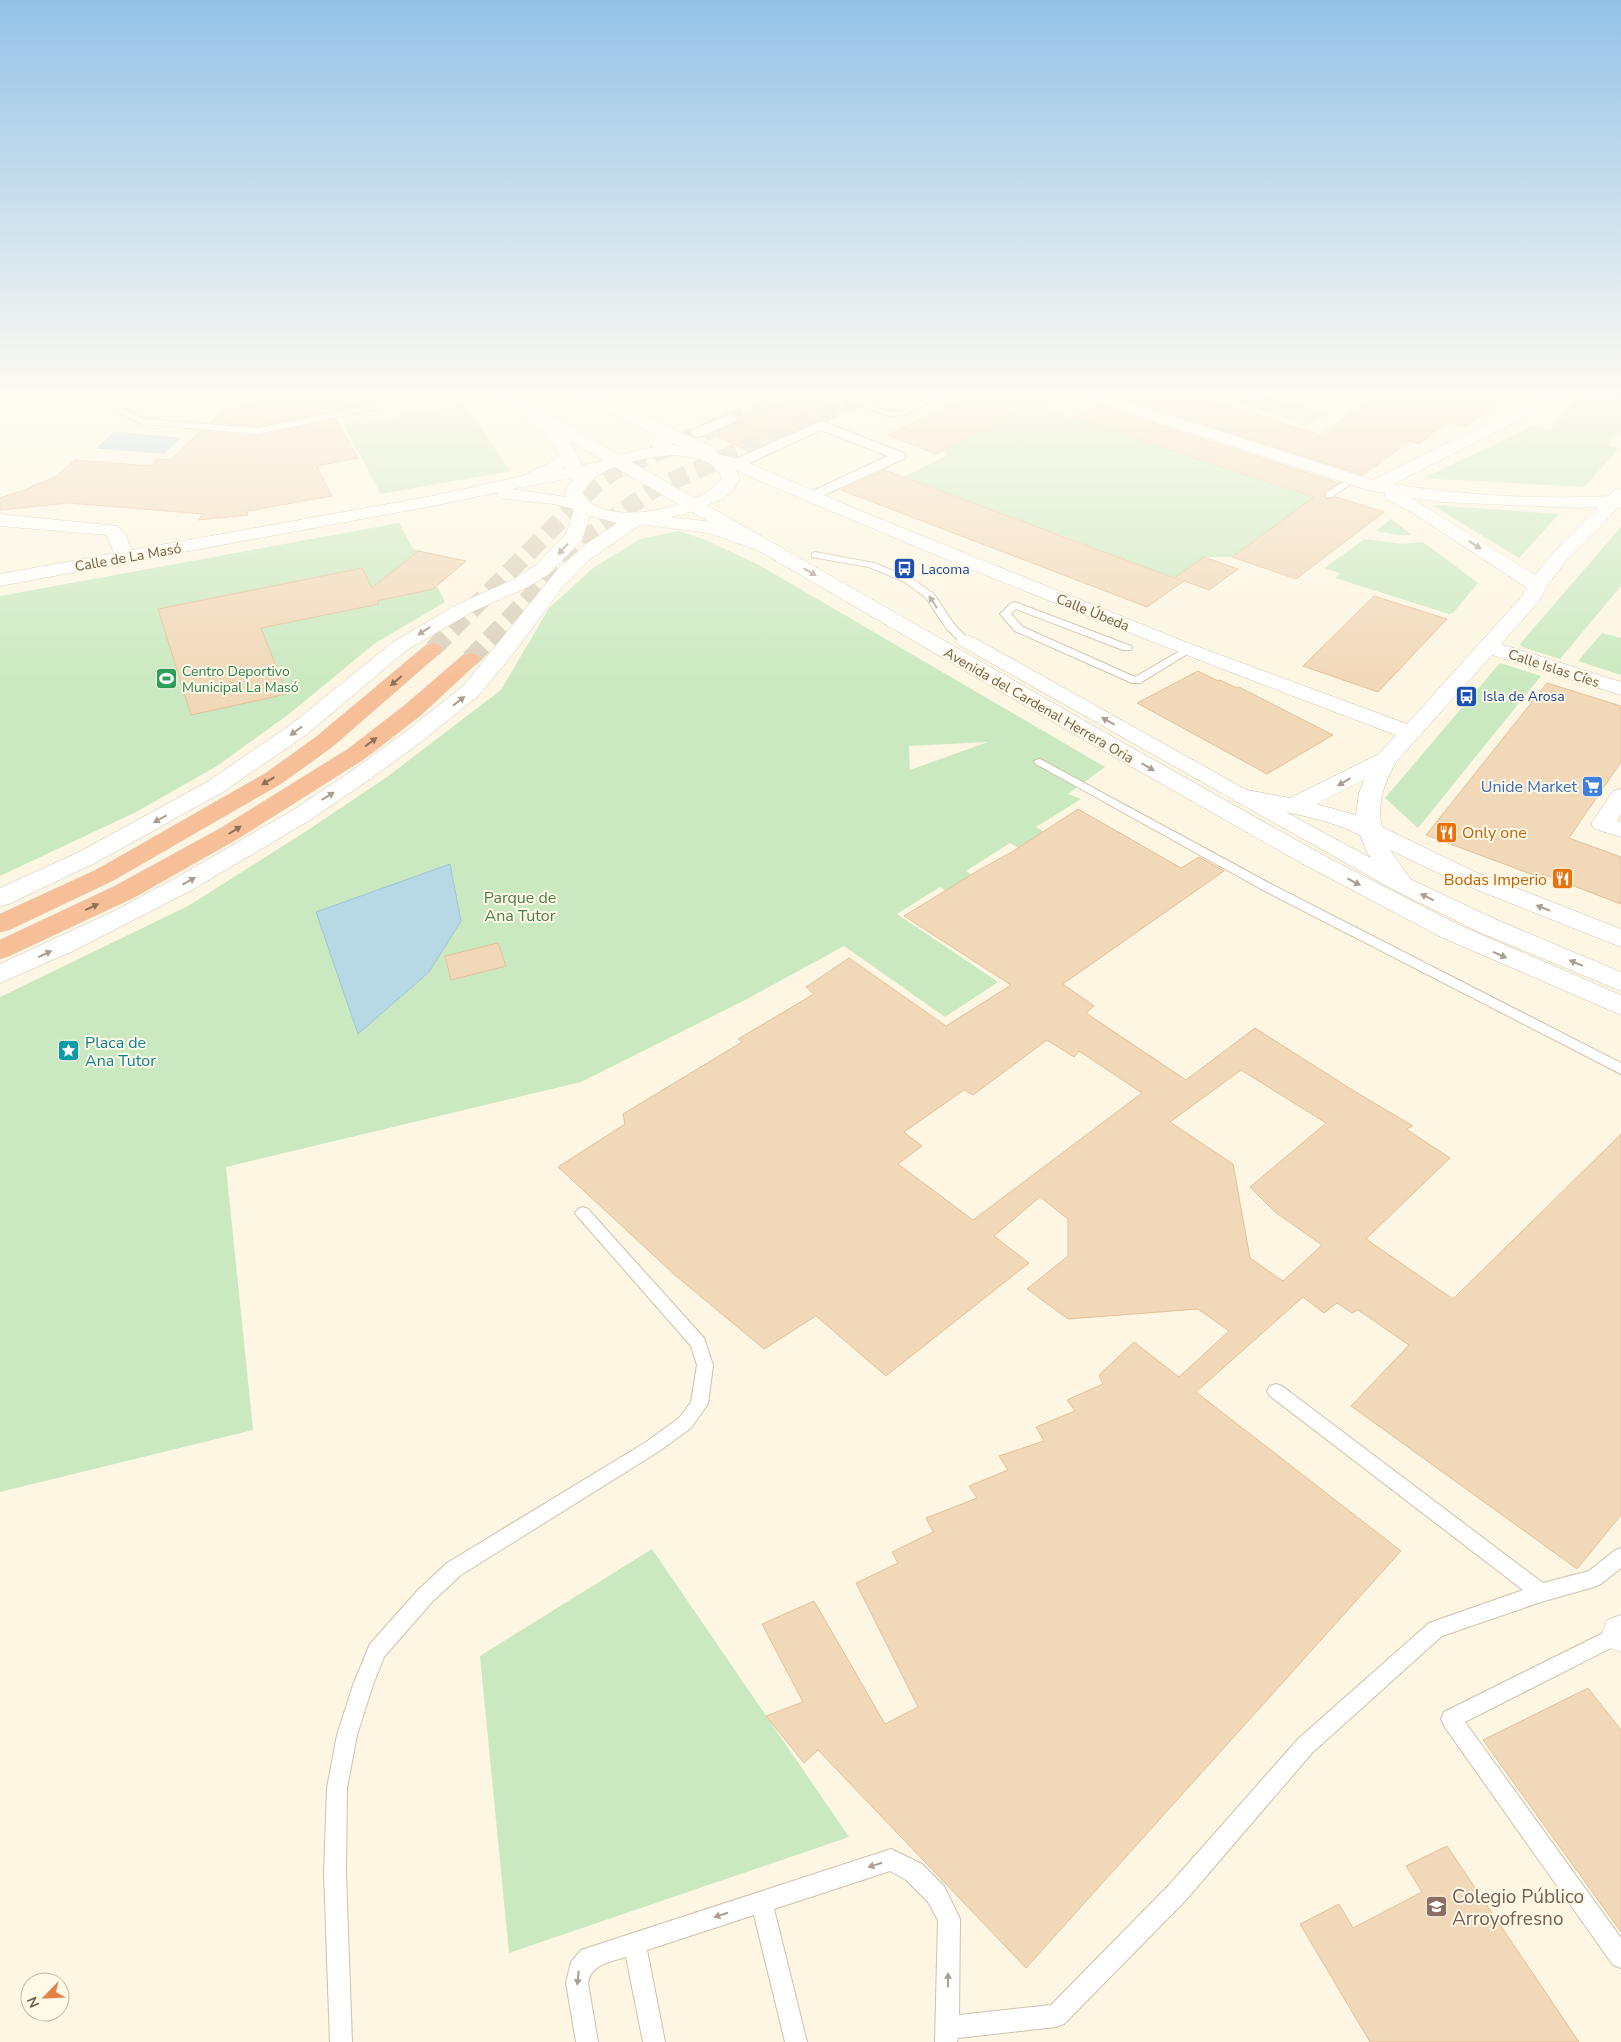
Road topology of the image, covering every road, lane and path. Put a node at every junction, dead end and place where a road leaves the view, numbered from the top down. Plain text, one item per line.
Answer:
1 (493, 487) edge
2 (576, 487) edge
3 (657, 487) edge
4 (701, 487) edge
5 (726, 487) edge
6 (738, 487) edge
7 (788, 487) edge
8 (832, 487) edge
9 (1340, 487) edge
10 (1377, 487) edge
11 (1382, 487) edge
12 (1329, 495) dead end
13 (716, 496) junction
14 (811, 497) junction
15 (1618, 499) edge
16 (432, 500) junction
17 (693, 505) junction
18 (584, 506) junction
19 (0, 520) edge
20 (636, 520) junction
21 (768, 547) junction
22 (816, 555) junction
23 (125, 557) junction
24 (0, 580) edge
25 (1536, 585) junction
26 (964, 640) junction
27 (1488, 647) junction
28 (1126, 648) dead end
29 (433, 649) tunnel mouth
30 (1189, 650) junction
31 (470, 659) tunnel mouth
32 (1621, 690) edge
33 (1411, 733) junction
34 (1387, 759) junction
35 (1040, 762) dead end
36 (1621, 796) edge
37 (1293, 815) junction
38 (1368, 821) junction
39 (1621, 830) edge
40 (1312, 859) junction
41 (1402, 884) junction
42 (0, 898) edge
43 (0, 924) edge
44 (1621, 939) edge
45 (0, 950) edge
46 (0, 974) edge
47 (1621, 982) edge
48 (1621, 1006) edge
49 (1621, 1069) edge
50 (583, 1214) dead end
51 (1276, 1391) dead end
52 (1621, 1557) edge
53 (1541, 1593) junction
54 (1621, 1634) edge
55 (762, 1902) junction
56 (634, 1942) junction
57 (1621, 1957) edge
58 (947, 2035) edge
59 (341, 2042) edge
60 (587, 2042) edge
61 (654, 2042) edge
62 (796, 2042) edge

1 - 16 street, Calle de La Masó
2 - 18 street
3 - 17 street, Avenida del Cardenal Herrera Oria
4 - 13 street, Avenida del Cardenal Herrera Oria
5 - 13 street
6 - 13 street, Calle Úbeda
7 - 14 street, Calle Úbeda
8 - 14 street
9 - 12 lane
10 -> 25 street
11 - 15 street
13 - 17 street, Avenida del Cardenal Herrera Oria
13 - 22 street, Avenida del Cardenal Herrera Oria
14 - 30 street, Calle Úbeda
15 - 25 street
16 - 18 street, Calle de La Masó
16 - 23 street, Calle de La Masó
17 - 20 street, Avenida del Cardenal Herrera Oria
17 - 21 street, Avenida del Cardenal Herrera Oria
18 - 20 street, Avenida del Cardenal Herrera Oria
18 -> 42 street
19 - 23 street
20 - 21 street, Avenida del Cardenal Herrera Oria
46 -> 20 street
21 -> 40 street, Avenida del Cardenal Herrera Oria
22 - 26 street, Avenida del Cardenal Herrera Oria
26 -> 22 lane, Avenida del Cardenal Herrera Oria
23 - 24 street, Calle de La Masó
25 - 27 street
37 -> 26 street, Avenida del Cardenal Herrera Oria
27 - 32 street, Calle Islas Cíes
27 - 33 street
28 - 30 lane
29 -> 43 highway
30 - 33 street, Calle Úbeda
45 -> 31 highway
33 - 34 street
34 -> 37 street
34 - 38 street
35 - 49 lane
36 - 39 street
37 - 38 street, Avenida del Cardenal Herrera Oria
37 - 40 street, Avenida del Cardenal Herrera Oria
37 - 41 street, Avenida del Cardenal Herrera Oria
38 - 41 street, Avenida del Cardenal Herrera Oria
44 -> 38 street, Avenida del Cardenal Herrera Oria
40 -> 48 street, Avenida del Cardenal Herrera Oria
47 -> 41 street, Avenida del Cardenal Herrera Oria
50 - 59 lane
51 - 53 lane
52 - 53 lane
53 - 58 lane
54 - 57 lane
55 -> 56 lane
58 -> 55 lane
55 - 62 lane
56 -> 60 lane
56 - 61 lane

